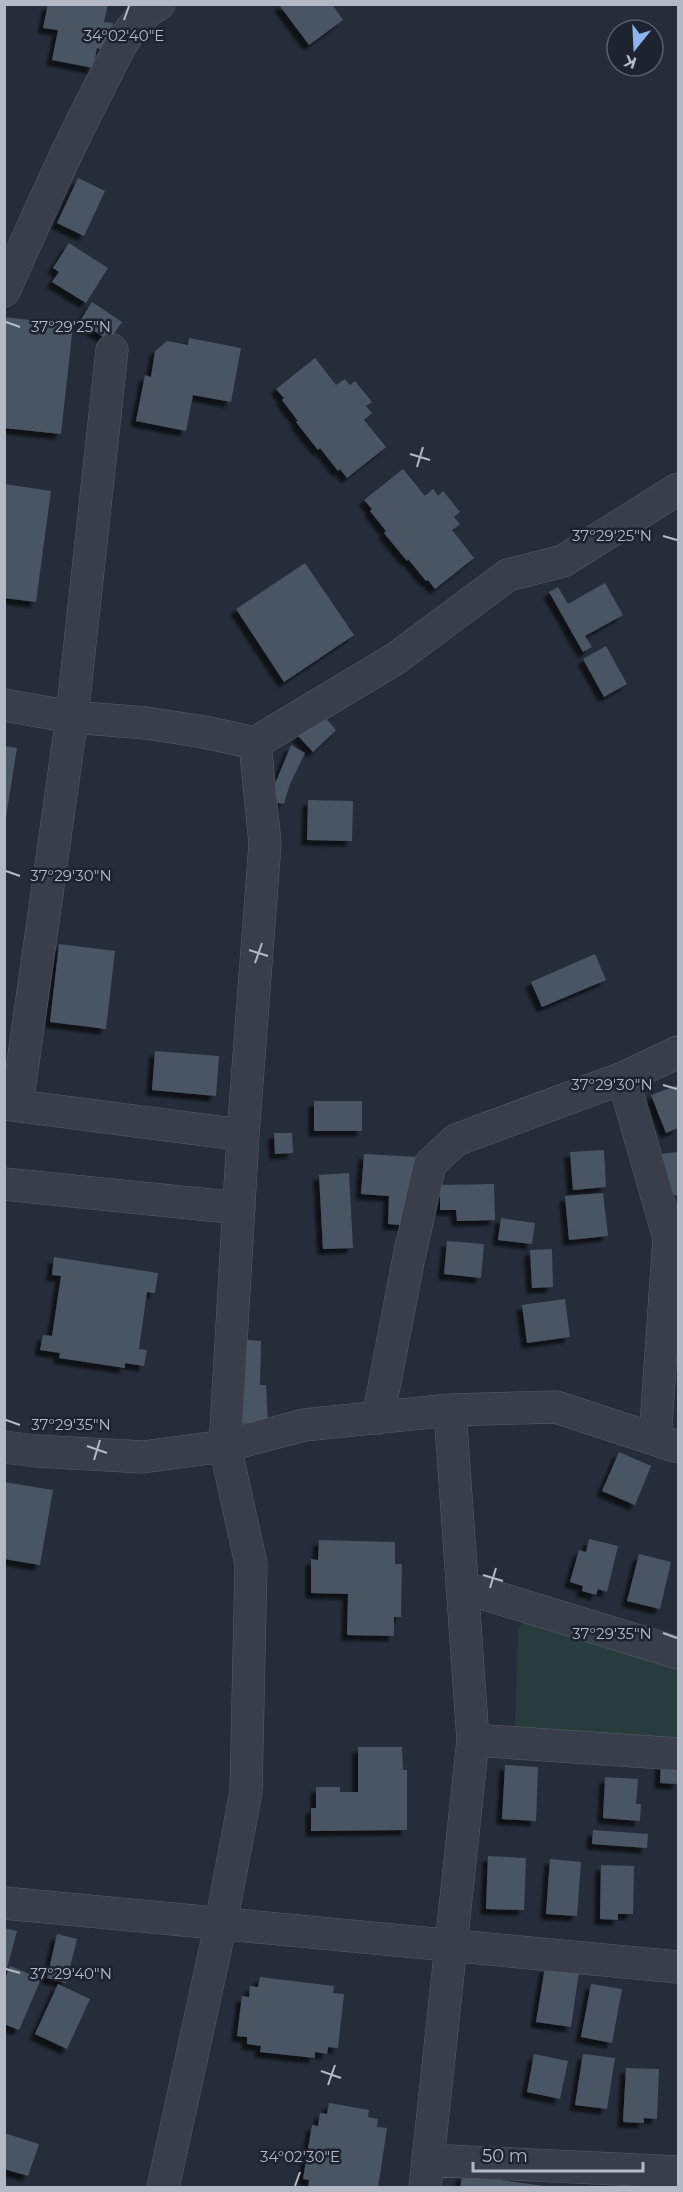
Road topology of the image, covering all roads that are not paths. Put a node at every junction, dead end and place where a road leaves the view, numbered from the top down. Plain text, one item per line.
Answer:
1 (159, 4) edge
2 (4, 291) edge
3 (112, 350) dead end
4 (678, 489) edge
5 (4, 705) edge
6 (72, 717) junction
7 (255, 743) junction
8 (678, 1052) edge
9 (623, 1078) junction
10 (11, 1105) edge
11 (243, 1135) junction
12 (4, 1184) edge
13 (239, 1208) junction
14 (674, 1235) edge
15 (450, 1410) junction
16 (378, 1418) junction
17 (667, 1443) edge
18 (225, 1446) junction
19 (4, 1447) edge
20 (462, 1587) junction
21 (678, 1653) edge
22 (473, 1740) junction
23 (678, 1754) edge
24 (4, 1902) edge
25 (221, 1923) junction
26 (451, 1944) junction
27 (678, 1967) edge
28 (678, 2172) edge
29 (427, 2174) edge
30 (163, 2187) edge

1 - 2 street
3 - 6 street
4 - 7 street
5 - 6 street
6 - 7 street
6 - 10 street
7 - 11 street
8 - 9 street
9 - 14 street
9 - 16 street
10 - 11 street
11 - 13 street
12 - 13 street
13 - 18 street
14 - 17 street
15 - 16 street
15 - 17 street
15 - 20 street
16 - 18 street
18 - 19 street
18 - 25 street
20 - 21 street
20 - 22 street
22 - 23 street
22 - 26 street
24 - 25 street
25 - 26 street
25 - 30 street
26 - 27 street
26 - 29 street
28 - 29 street

